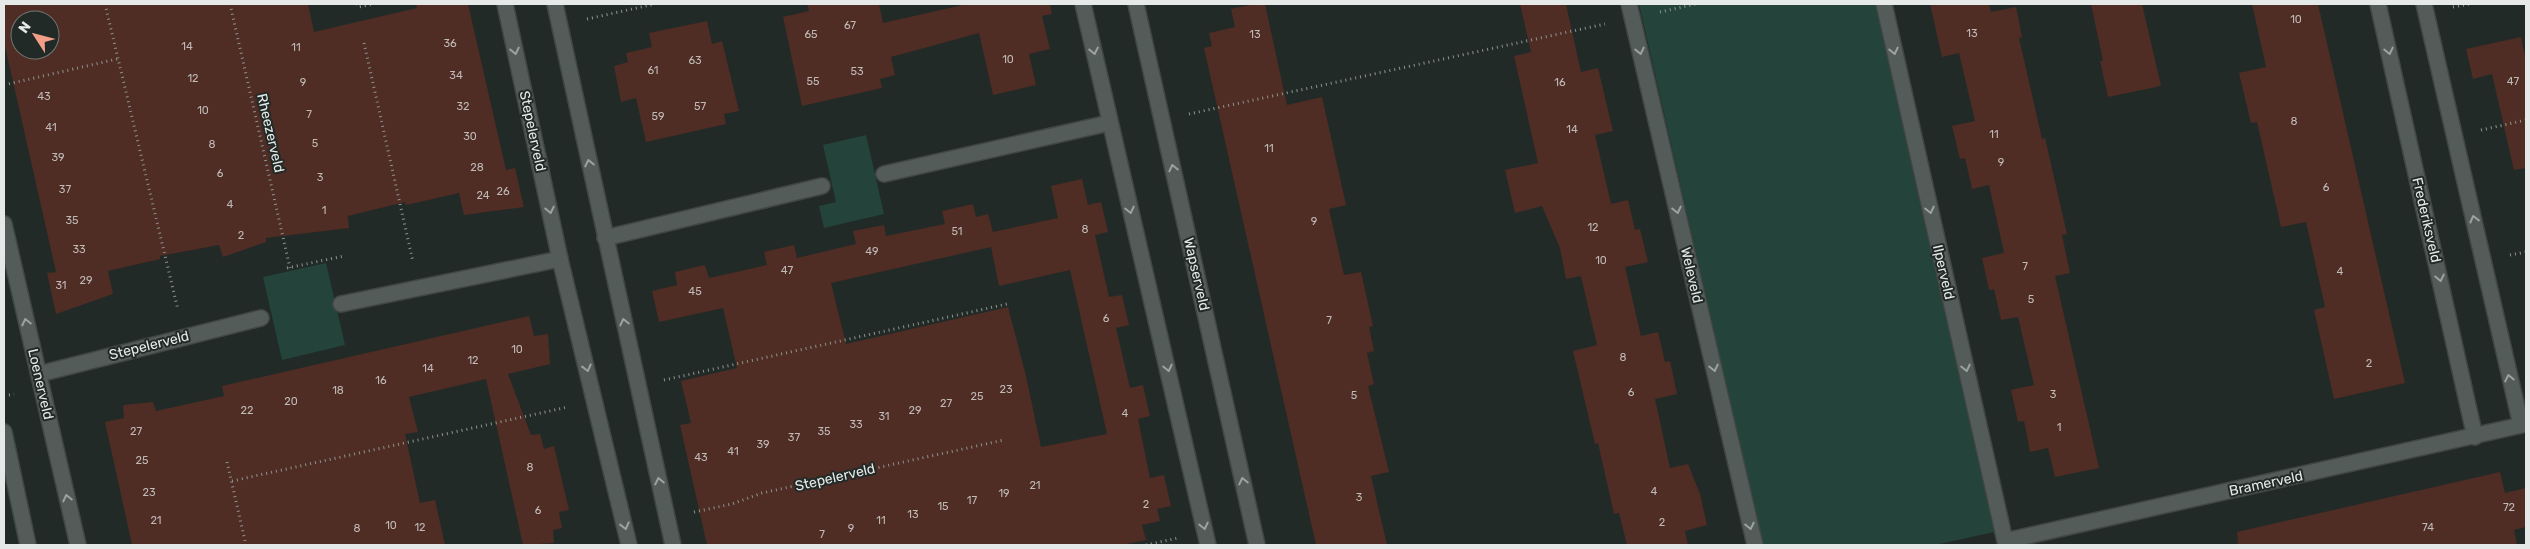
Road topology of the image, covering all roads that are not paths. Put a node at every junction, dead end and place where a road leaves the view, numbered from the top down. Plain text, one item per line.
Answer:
1 (505, 4) edge
2 (555, 4) edge
3 (1083, 4) edge
4 (1136, 4) edge
5 (1884, 4) edge
6 (2378, 4) edge
7 (2424, 4) edge
8 (1631, 11) edge
9 (1109, 123) junction
10 (884, 174) dead end
11 (822, 186) dead end
12 (4, 224) edge
13 (605, 238) junction
14 (560, 259) junction
15 (341, 304) dead end
16 (260, 318) dead end
17 (38, 374) junction
18 (2523, 424) edge
19 (4, 432) edge
20 (2474, 437) junction
21 (2005, 541) joint
22 (28, 545) edge
23 (78, 545) edge
24 (629, 545) edge
25 (673, 545) edge
26 (1208, 545) edge
27 (1257, 545) edge
28 (1755, 545) edge

1 -> 14 street, Stepelerveld
13 -> 2 street
3 -> 9 street
27 -> 4 street, Wapserveld
5 -> 21 street, Ilperveld
6 -> 20 street, Frederiksveld
18 -> 7 street
8 -> 28 street, Weleveld
9 - 10 street
9 -> 26 street
11 - 13 street
17 -> 12 street, Loenerveld
25 -> 13 street
14 - 15 street
14 -> 24 street, Stepelerveld
16 - 17 street, Stepelerveld
23 -> 17 street, Loenerveld
18 - 20 street, Bramerveld
19 - 22 street
20 - 21 street, Bramerveld

